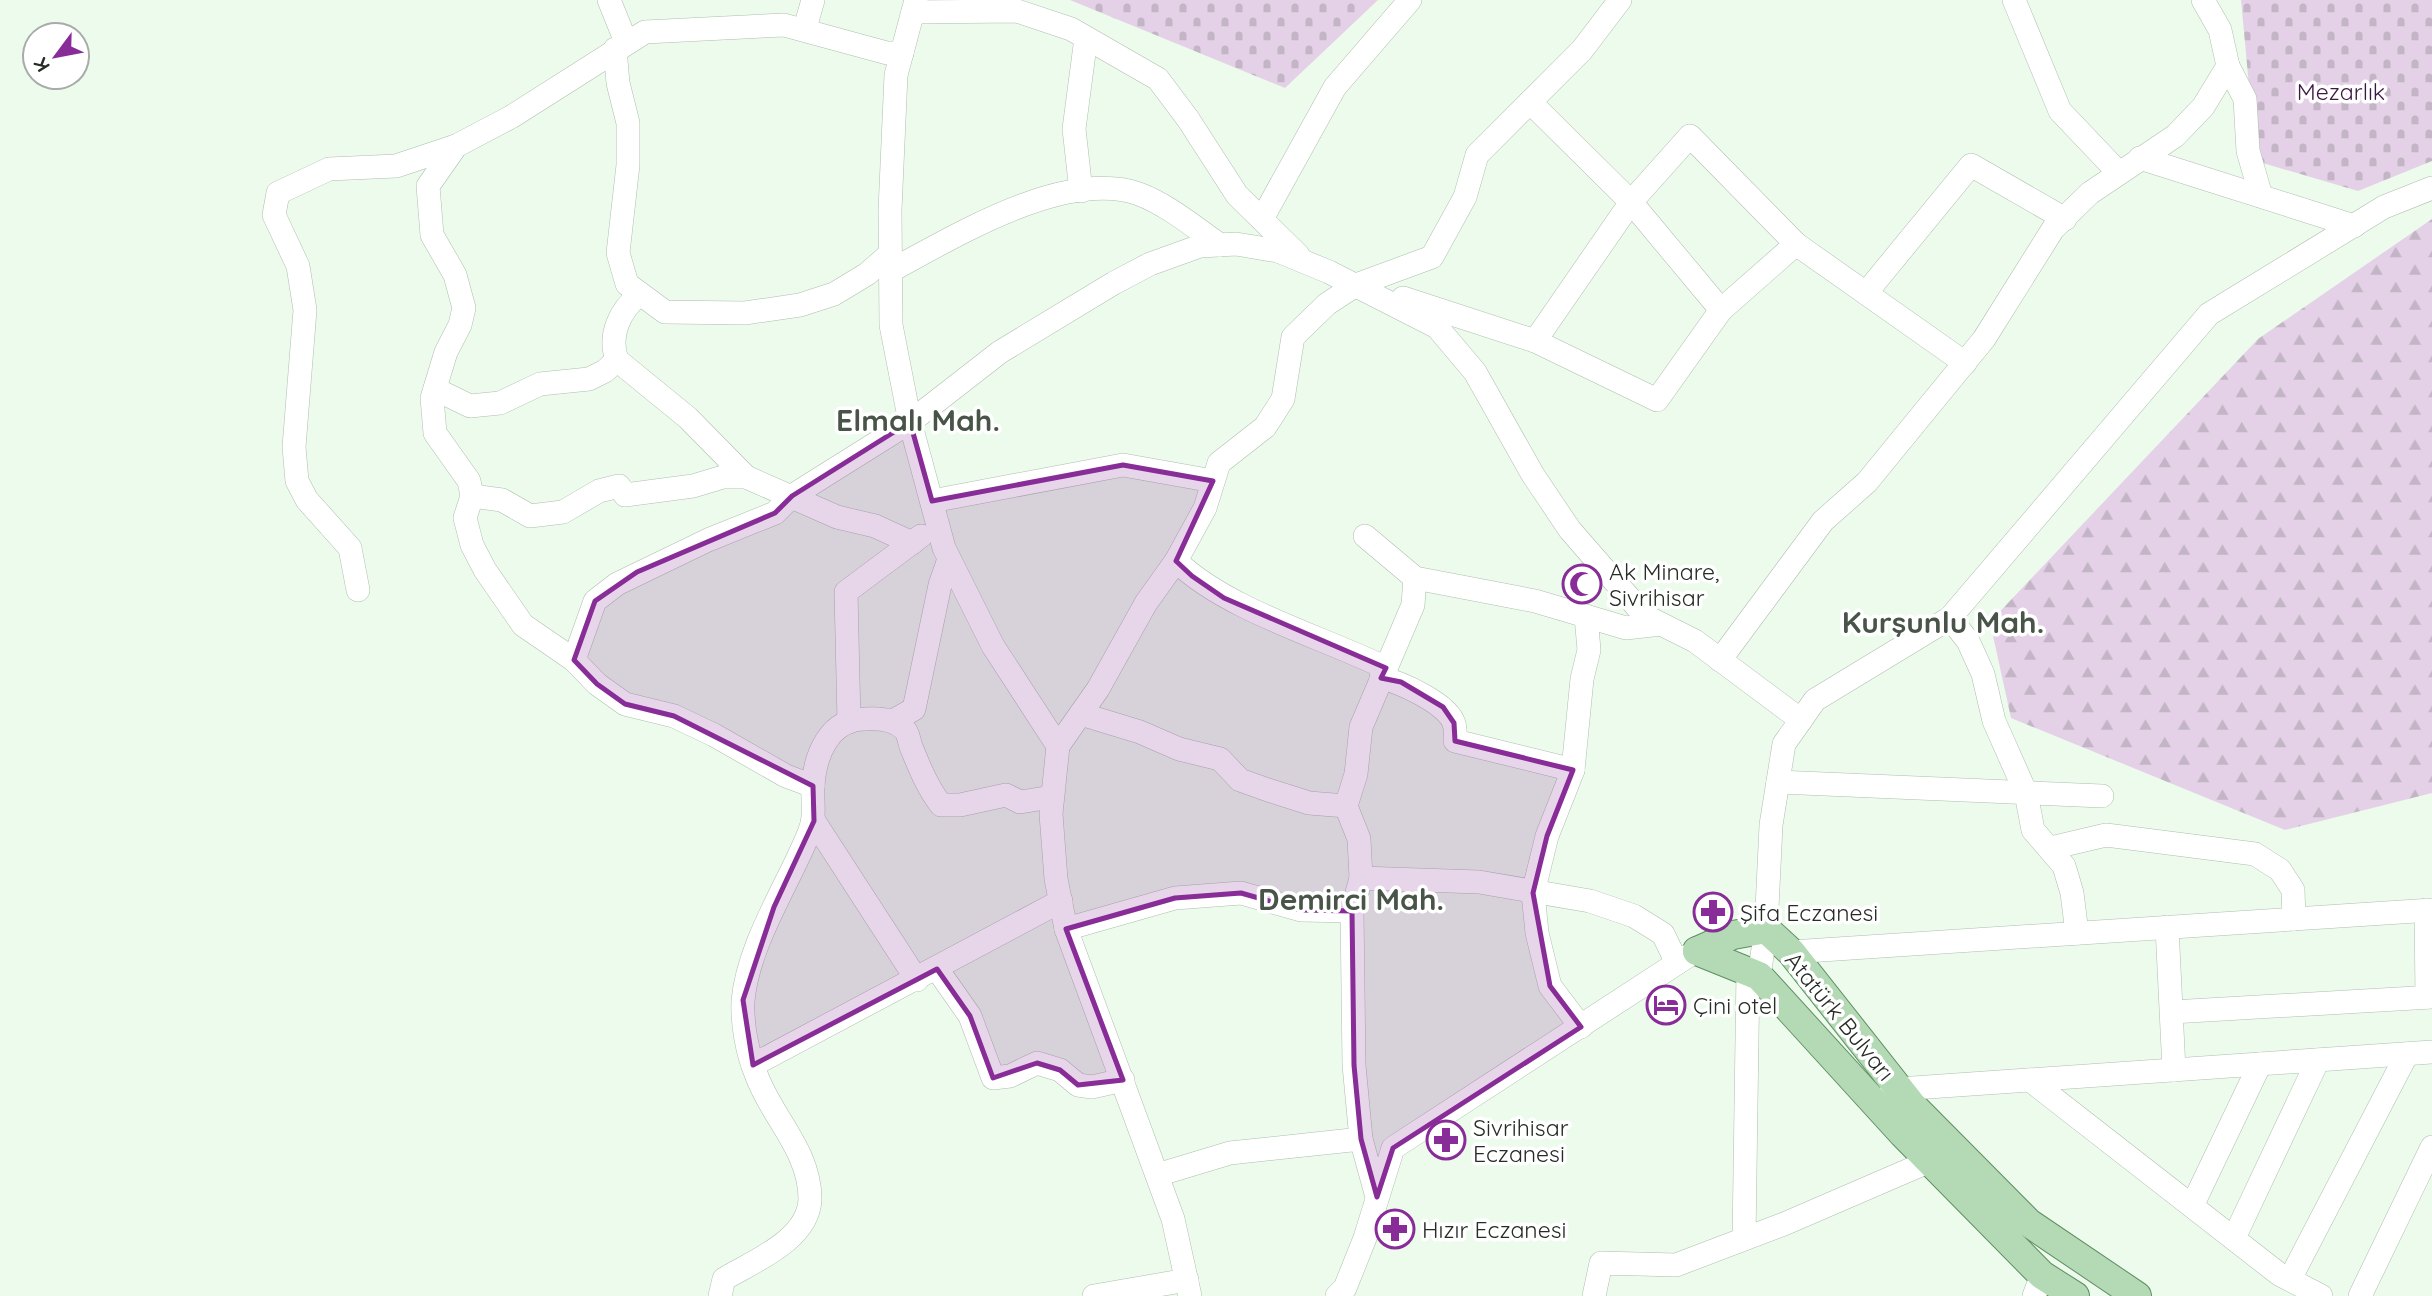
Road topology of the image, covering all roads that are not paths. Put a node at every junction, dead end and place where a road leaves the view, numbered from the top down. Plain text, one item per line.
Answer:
1 (609, 0) edge
2 (813, 0) edge
3 (1410, 0) edge
4 (1619, 0) edge
5 (2014, 0) edge
6 (2203, 0) edge
7 (915, 6) edge
8 (805, 28) junction
9 (1086, 38) junction
10 (621, 46) junction
11 (902, 52) junction
12 (2228, 66) junction
13 (1530, 102) junction
14 (456, 146) junction
15 (2140, 158) junction
16 (2119, 173) junction
17 (2432, 188) edge
18 (1081, 191) junction
19 (2261, 196) junction
20 (1632, 202) junction
21 (1262, 219) junction
22 (2064, 219) junction
23 (2354, 226) junction
24 (1796, 244) junction
25 (1220, 245) junction
26 (890, 262) junction
27 (1306, 262) junction
28 (1356, 285) junction
29 (1866, 293) junction
30 (640, 294) junction
31 (1721, 310) junction
32 (1535, 341) junction
33 (617, 360) junction
34 (1965, 363) junction
35 (435, 389) junction
36 (910, 422) junction
37 (746, 477) junction
38 (1213, 481) junction
39 (472, 496) junction
40 (792, 496) junction
41 (932, 501) junction
42 (938, 523) junction
43 (1365, 536) dead end
44 (912, 543) junction
45 (949, 559) junction
46 (1176, 561) junction
47 (1415, 578) junction
48 (358, 590) dead end
49 (1586, 616) junction
50 (1950, 618) junction
51 (1661, 624) junction
52 (574, 660) junction
53 (1720, 660) junction
54 (1383, 673) junction
55 (1081, 714) junction
56 (1801, 720) junction
57 (893, 721) junction
58 (849, 722) junction
59 (1058, 746) junction
60 (1573, 770) junction
61 (1778, 782) junction
62 (813, 786) junction
63 (2026, 793) junction
64 (2102, 796) dead end
65 (1052, 797) junction
66 (1346, 806) junction
67 (814, 821) junction
68 (2051, 848) junction
69 (1361, 878) junction
70 (1533, 893) junction
71 (1060, 901) junction
72 (2429, 910) edge
73 (1352, 911) junction
74 (2294, 919) junction
75 (2167, 927) junction
76 (1066, 929) junction
77 (1766, 929) junction
78 (2077, 933) junction
79 (1791, 952) junction
80 (1687, 957) junction
81 (927, 974) junction
82 (1753, 974) junction
83 (2429, 997) edge
84 (2172, 1012) junction
85 (1581, 1027) junction
86 (2432, 1052) edge
87 (2407, 1054) junction
88 (2318, 1060) junction
89 (2260, 1064) junction
90 (753, 1065) junction
91 (2174, 1070) junction
92 (1123, 1080) junction
93 (2031, 1080) junction
94 (1899, 1088) junction
95 (1875, 1103) junction
96 (1362, 1139) junction
97 (2432, 1147) edge
98 (1930, 1161) junction
99 (1157, 1175) junction
100 (2432, 1195) edge
101 (1377, 1197) junction
102 (2406, 1201) junction
103 (2192, 1206) junction
104 (2234, 1238) junction
105 (1744, 1239) junction
106 (2290, 1279) junction
107 (2038, 1285) edge
108 (1189, 1288) edge
109 (1342, 1294) edge
110 (720, 1296) edge
111 (1094, 1296) edge
112 (1594, 1296) edge
113 (2075, 1296) edge
114 (2137, 1296) edge
115 (2321, 1296) edge
116 (2360, 1296) edge

1 - 10 street
2 - 8 street
3 - 21 street
4 - 13 street
5 - 16 street
6 - 12 street
7 - 9 street
7 - 11 street
8 - 10 street
8 - 11 street
9 - 18 street
9 - 21 street
10 - 14 street
10 - 30 street
11 - 26 street
12 - 15 street
12 - 19 street
13 - 20 street
13 - 28 street
14 - 35 street
14 - 48 street
15 - 16 street
15 - 19 street
16 - 22 street
17 - 23 street
18 - 25 street
18 - 26 street
19 - 23 street
20 - 24 street
20 - 31 street
20 - 32 street
21 - 27 street
22 - 29 street
22 - 34 street
23 - 50 street
24 - 29 street
24 - 31 street
25 - 27 street
25 - 36 street
26 - 30 street
26 - 36 street
27 - 28 street
28 - 32 street
28 - 38 street
28 - 51 street
29 - 34 street
30 - 33 street
31 - 32 street
33 - 35 street
33 - 37 street
34 - 53 street
35 - 39 street
36 - 40 street
36 - 41 street
37 - 39 street
37 - 40 street
38 - 41 street
38 - 46 street
39 - 52 street
40 - 44 street
40 - 52 street
41 - 42 street
42 - 44 street
42 - 45 street
43 - 47 street
44 - 58 street
45 - 57 street
45 - 59 street
46 - 54 street
46 - 55 street
47 - 49 street
47 - 54 street
49 - 51 street
49 - 60 street
50 - 56 street
50 - 63 street
51 - 53 street
52 - 62 street
53 - 56 street
54 - 60 street
54 - 66 street
55 - 59 street
55 - 66 street
56 - 61 street
57 - 58 street
57 - 65 street
58 - 62 street
59 - 65 street
60 - 70 street
61 - 63 street
61 - 77 street
62 - 67 street
63 - 64 street
63 - 68 street
65 - 71 street
66 - 69 street
67 - 81 street
67 - 90 street
68 - 74 street
68 - 78 street
69 - 70 street
69 - 73 street
70 - 80 street
70 - 85 street
71 - 76 street
71 - 81 street
72 - 74 street
72 - 83 street
73 - 76 street
73 - 96 street
74 - 75 street
75 - 78 street
75 - 84 street
76 - 92 street
77 - 79 main road, Atatürk Bulvarı
77 - 80 main road
77 - 82 street
78 - 79 street
79 - 94 main road, Atatürk Bulvarı
80 - 82 main road, Atatürk Bulvarı
80 - 85 street
81 - 90 street
81 - 92 street
82 - 95 main road, Atatürk Bulvarı
82 - 105 street
83 - 84 street
84 - 91 street
85 - 101 street
86 - 87 street
87 - 88 street
87 - 106 street
88 - 89 street
88 - 104 street
89 - 91 street
89 - 103 street
90 - 110 street
91 - 93 street
92 - 99 street
93 - 94 street
93 - 103 street
94 - 95 street
94 - 114 main road, Atatürk Bulvarı
95 - 98 main road, Atatürk Bulvarı
96 - 99 street
96 - 101 street
97 - 102 street
98 - 105 street
98 - 107 main road, Atatürk Bulvarı
99 - 108 street
100 - 102 street
101 - 109 street
102 - 116 street
103 - 104 street
104 - 106 street
105 - 112 street
106 - 115 street
107 - 113 main road, Atatürk Bulvarı
108 - 111 street

